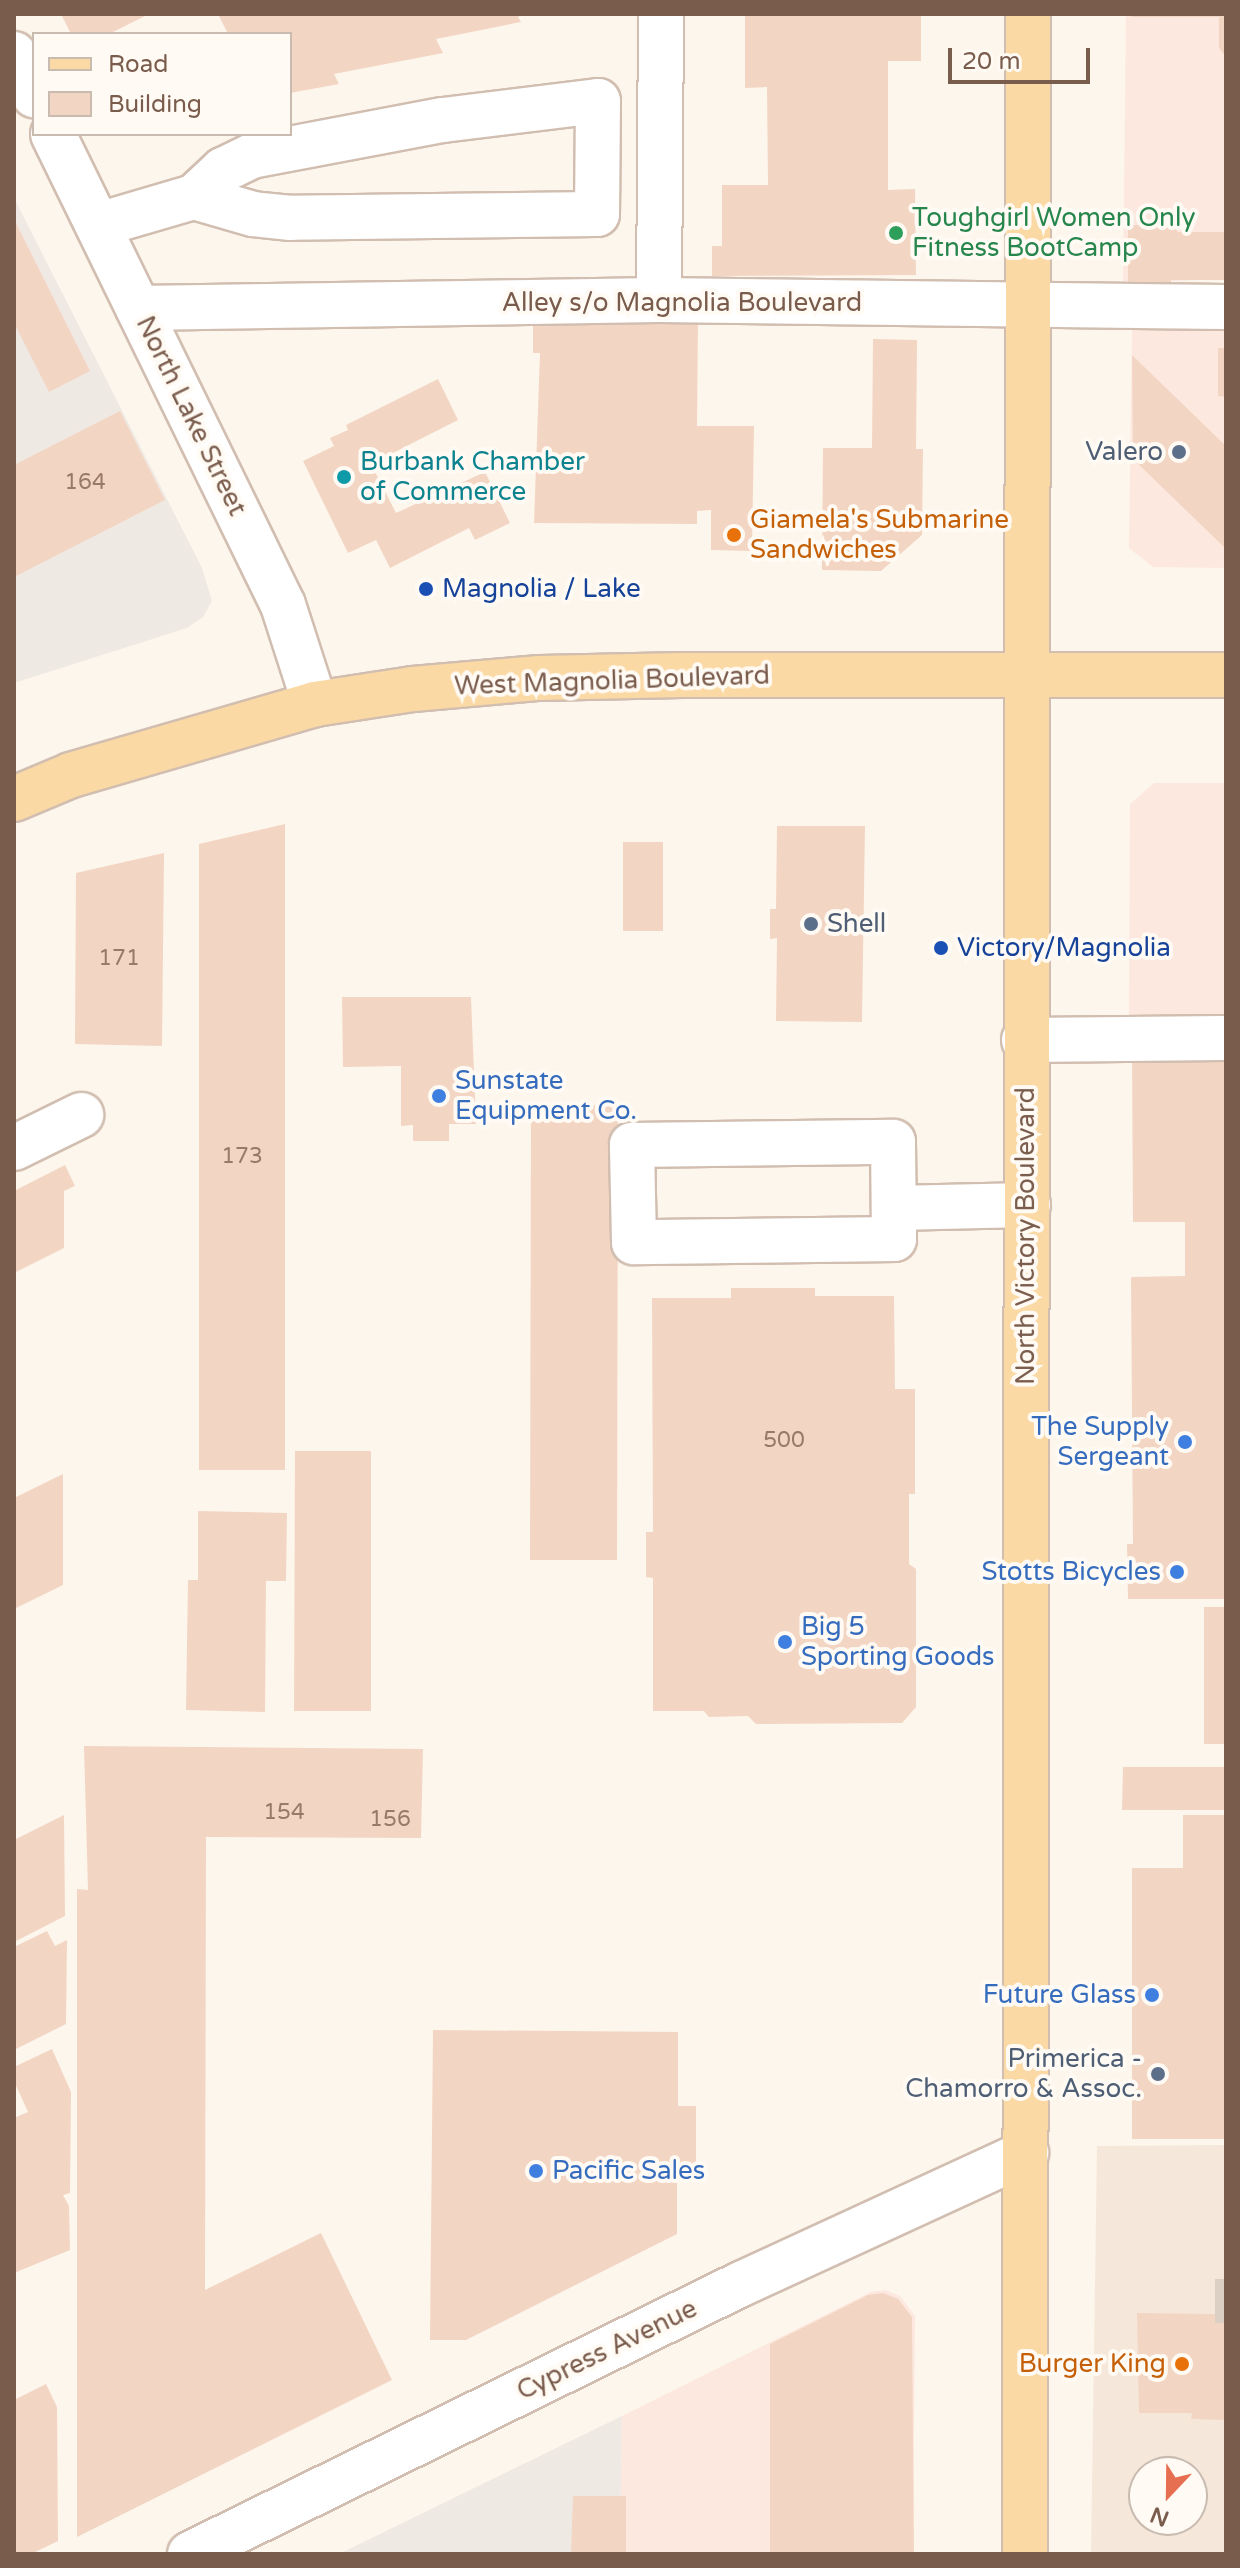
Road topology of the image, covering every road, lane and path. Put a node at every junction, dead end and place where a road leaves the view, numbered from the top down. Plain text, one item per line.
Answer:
1 (661, 14) edge
2 (1028, 14) edge
3 (14, 54) edge
4 (32, 91) edge
5 (660, 117) junction
6 (598, 120) junction
7 (54, 136) edge
8 (194, 197) junction
9 (98, 225) junction
10 (659, 300) junction
11 (1027, 306) junction
12 (1226, 307) edge
13 (138, 308) junction
14 (1027, 674) junction
15 (1226, 675) edge
16 (315, 704) junction
17 (14, 799) edge
18 (1226, 1038) edge
19 (1024, 1040) junction
20 (81, 1115) dead end
21 (14, 1148) edge
22 (1028, 1205) junction
23 (894, 1208) junction
24 (1026, 2153) junction
25 (190, 2554) edge
26 (1025, 2554) edge

1 - 5 street
2 - 11 main road, North Victory Boulevard
3 - 4 street
5 - 6 street
5 - 10 street
6 - 8 street
6 - 8 street
7 - 9 street, North Lake Street
8 - 9 street
9 - 13 street, North Lake Street
10 - 11 street, Alley s/o Magnolia Boulevard
10 - 13 street, Alley s/o Magnolia Boulevard
11 - 12 street, Alley s/o Magnolia Boulevard
11 - 14 main road, North Victory Boulevard
13 - 16 street, North Lake Street
14 - 15 main road, West Magnolia Boulevard
14 - 16 main road, West Magnolia Boulevard
14 - 19 main road, North Victory Boulevard
16 - 17 main road, West Magnolia Boulevard
18 - 19 street
19 - 22 main road, North Victory Boulevard
20 - 21 street
22 - 23 street
22 - 24 main road, North Victory Boulevard
23 - 23 street
24 - 25 street, Cypress Avenue
24 - 26 main road, North Victory Boulevard

